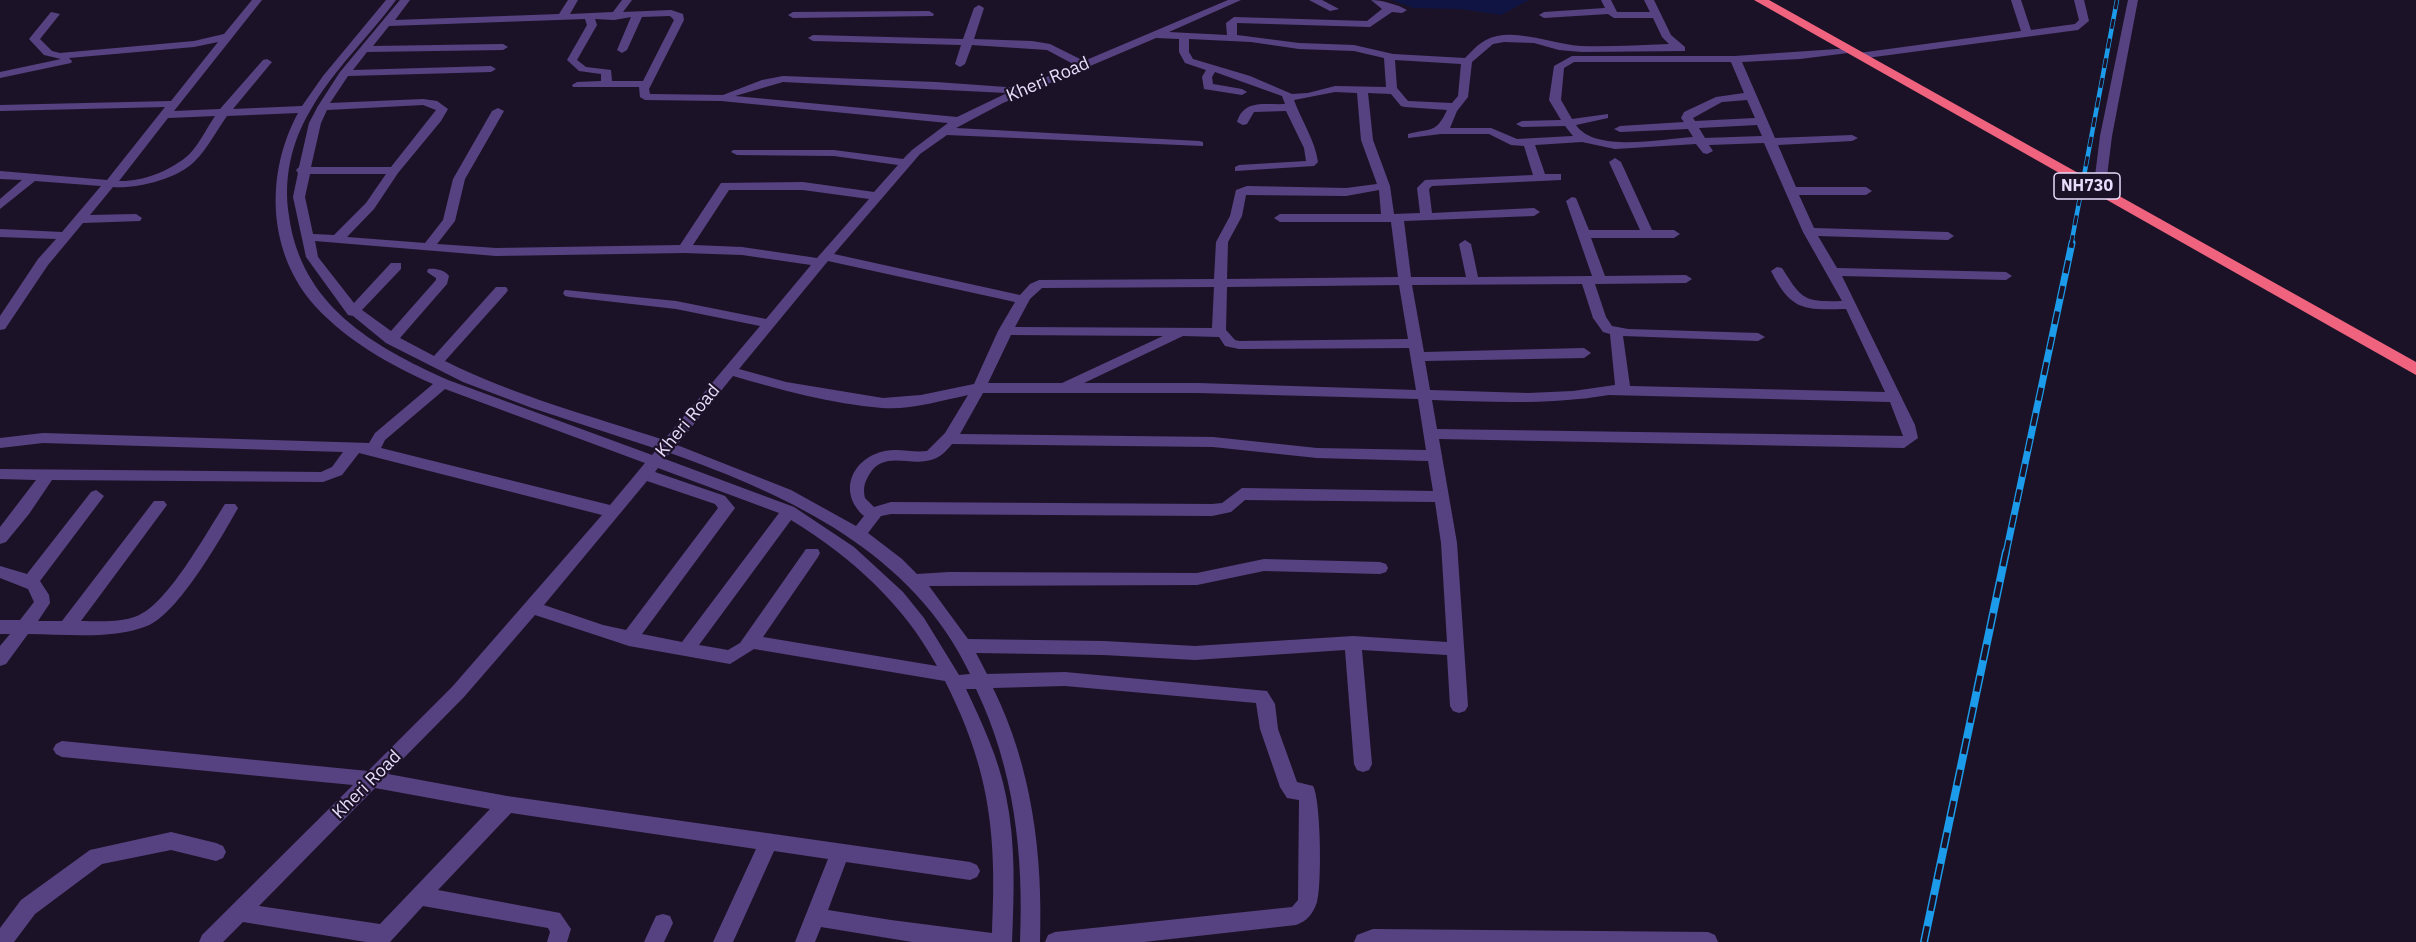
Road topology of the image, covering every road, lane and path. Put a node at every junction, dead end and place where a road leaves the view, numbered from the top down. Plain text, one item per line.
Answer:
1 (257, 0) edge
2 (391, 0) edge
3 (405, 0) edge
4 (573, 0) edge
5 (627, 0) edge
6 (1236, 0) edge
7 (1314, 0) edge
8 (1376, 0) edge
9 (1606, 0) edge
10 (1649, 0) edge
11 (1760, 0) edge
12 (2016, 0) edge
13 (2079, 0) edge
14 (2133, 0) edge
15 (979, 8) dead end
16 (1334, 9) dead end
17 (1610, 11) junction
18 (1208, 12) junction
19 (55, 14) dead end
20 (793, 15) dead end
21 (1544, 15) dead end
22 (1654, 15) junction
23 (637, 16) junction
24 (614, 17) junction
25 (562, 18) junction
26 (590, 18) junction
27 (1233, 20) junction
28 (388, 23) junction
29 (924, 24) junction
30 (1155, 34) junction
31 (2027, 34) junction
32 (226, 37) junction
33 (1184, 37) junction
34 (813, 38) dead end
35 (1232, 38) junction
36 (967, 42) junction
37 (503, 47) dead end
38 (1677, 47) junction
39 (367, 49) junction
40 (622, 50) dead end
41 (1854, 53) junction
42 (94, 54) junction
43 (1389, 56) junction
44 (1735, 59) junction
45 (1699, 60) junction
46 (1467, 61) junction
47 (267, 62) dead end
48 (960, 64) dead end
49 (1084, 65) junction
50 (491, 69) dead end
51 (1212, 69) junction
52 (348, 73) junction
53 (0, 75) edge
54 (577, 84) dead end
55 (647, 84) junction
56 (606, 85) junction
57 (1022, 91) junction
58 (1362, 91) junction
59 (1394, 91) junction
60 (1242, 92) dead end
61 (1750, 96) junction
62 (721, 98) junction
63 (1290, 102) junction
64 (173, 104) junction
65 (322, 107) junction
66 (1455, 107) junction
67 (0, 108) edge
68 (305, 109) junction
69 (498, 111) dead end
70 (224, 112) junction
71 (164, 115) junction
72 (1604, 116) dead end
73 (959, 121) junction
74 (1760, 121) junction
75 (1243, 122) dead end
76 (1568, 123) junction
77 (1522, 124) dead end
78 (1692, 126) junction
79 (1620, 129) dead end
80 (1441, 131) junction
81 (943, 132) junction
82 (1412, 136) dead end
83 (1852, 138) dead end
84 (1582, 139) junction
85 (1769, 140) junction
86 (1528, 142) junction
87 (1199, 144) dead end
88 (1703, 145) junction
89 (737, 152) dead end
90 (1615, 162) dead end
91 (905, 163) junction
92 (1239, 169) dead end
93 (302, 170) junction
94 (394, 171) junction
95 (0, 174) edge
96 (1540, 177) junction
97 (1557, 177) dead end
98 (32, 178) junction
99 (110, 183) junction
100 (1384, 186) junction
101 (1792, 191) junction
102 (1866, 191) dead end
103 (2099, 192) junction
104 (876, 196) junction
105 (1572, 201) dead end
106 (0, 205) edge
107 (1534, 213) dead end
108 (1426, 217) junction
109 (136, 218) dead end
110 (1280, 218) dead end
111 (1393, 218) junction
112 (78, 219) junction
113 (1809, 232) junction
114 (0, 233) edge
115 (1584, 234) junction
116 (1648, 234) junction
117 (1674, 234) dead end
118 (64, 236) junction
119 (1948, 236) dead end
120 (306, 237) junction
121 (337, 240) junction
122 (1465, 244) dead end
123 (429, 247) junction
124 (684, 249) junction
125 (823, 259) junction
126 (396, 266) dead end
127 (1777, 271) dead end
128 (433, 272) dead end
129 (1833, 272) junction
130 (2006, 276) dead end
131 (1594, 279) junction
132 (1686, 279) dead end
133 (1473, 280) junction
134 (1405, 282) junction
135 (1221, 283) junction
136 (501, 290) dead end
137 (570, 293) dead end
138 (1024, 300) junction
139 (1851, 305) junction
140 (353, 312) junction
141 (770, 324) junction
142 (0, 326) edge
143 (1616, 331) junction
144 (1005, 332) junction
145 (1183, 332) junction
146 (1219, 333) junction
147 (1758, 337) dead end
148 (391, 340) junction
149 (1415, 343) junction
150 (1584, 353) dead end
151 (1419, 357) junction
152 (435, 364) junction
153 (2416, 369) edge
154 (731, 371) junction
155 (443, 383) junction
156 (976, 388) junction
157 (1062, 388) junction
158 (1623, 390) junction
159 (1424, 394) junction
160 (1894, 397) junction
161 (1431, 434) junction
162 (949, 439) junction
163 (0, 442) edge
164 (355, 447) junction
165 (372, 448) junction
166 (1435, 456) junction
167 (657, 458) junction
168 (50, 473) junction
169 (0, 474) edge
170 (96, 496) dead end
171 (1441, 497) junction
172 (159, 505) dead end
173 (230, 508) dead end
174 (789, 511) junction
175 (614, 512) junction
176 (873, 516) junction
177 (858, 535) junction
178 (0, 538) edge
179 (812, 553) dead end
180 (1380, 568) dead end
181 (0, 572) edge
182 (914, 581) junction
183 (30, 582) junction
184 (533, 608) junction
185 (68, 626) junction
186 (0, 627) edge
187 (26, 627) junction
188 (629, 639) junction
189 (751, 642) junction
190 (1353, 643) junction
191 (964, 646) junction
192 (1456, 649) junction
193 (686, 650) junction
194 (0, 659) edge
195 (965, 680) junction
196 (1460, 705) dead end
197 (62, 749) dead end
198 (1363, 764) dead end
199 (371, 778) junction
200 (507, 804) junction
201 (769, 842) junction
202 (216, 852) dead end
203 (840, 854) junction
204 (970, 871) dead end
205 (418, 896) junction
206 (240, 912) junction
207 (815, 916) junction
208 (663, 923) dead end
209 (888, 936) edge
210 (379, 938) edge
211 (1597, 941) edge
212 (2, 942) edge
213 (209, 942) edge
214 (556, 942) edge
215 (654, 942) edge
216 (723, 942) edge
217 (805, 942) edge
218 (992, 942) edge
219 (1002, 942) edge
220 (1030, 942) edge
221 (1055, 942) edge
222 (1364, 942) edge
223 (1708, 942) edge

1 - 32 street
2 - 68 street
3 - 28 street
4 - 25 street
5 - 24 street
6 - 18 street, Kheri Road
7 - 16 street
8 - 27 street
9 - 17 street
10 - 22 street
11 - 41 highway, NH730
12 - 31 street
13 - 31 street
14 - 103 street
15 - 36 street
17 - 21 street
17 - 22 street
18 - 27 street
18 - 30 street, Kheri Road
19 - 42 street
20 - 29 street
22 - 38 street
23 - 24 street
23 - 40 street
23 - 55 street
24 - 26 street
25 - 26 street
25 - 28 street
26 - 56 street
27 - 35 street
28 - 39 street
29 - 34 street
29 - 36 street
30 - 33 street
30 - 49 street, Kheri Road
31 - 41 street
32 - 42 street
32 - 64 street
33 - 35 street
33 - 51 street
35 - 43 street
36 - 48 street
36 - 49 street
37 - 39 street
38 - 45 street
38 - 46 street
39 - 52 street
41 - 44 street
41 - 103 highway, NH730
42 - 53 street
43 - 46 street
43 - 59 street
44 - 45 street
44 - 61 street
45 - 76 street
46 - 66 street
47 - 70 street
49 - 57 street, Kheri Road
50 - 52 street
51 - 60 street
51 - 63 street
52 - 65 street
54 - 56 street
55 - 56 street
55 - 62 street
57 - 62 street
57 - 73 street, Kheri Road
58 - 59 street
58 - 63 street
58 - 100 street
59 - 66 street
61 - 74 street
61 - 78 street
62 - 73 street
63 - 75 street
63 - 92 street
64 - 67 street
64 - 71 street
65 - 93 street
65 - 94 street
66 - 80 street
68 - 70 street
68 - 155 street
69 - 123 street
70 - 71 street
70 - 99 street
71 - 99 street
72 - 76 street
73 - 81 street, Kheri Road
74 - 78 street
74 - 85 street
76 - 77 street
76 - 84 street
78 - 79 street
78 - 88 street
80 - 82 street
80 - 86 street
81 - 87 street
81 - 91 street, Kheri Road
83 - 85 street
84 - 86 street
84 - 88 street
85 - 88 street
85 - 101 street
86 - 96 street
89 - 91 street
90 - 116 street
91 - 104 street, Kheri Road
93 - 94 street
93 - 120 street
94 - 121 street
95 - 98 street
96 - 97 street
96 - 108 street
98 - 99 street
98 - 106 street
99 - 112 street
100 - 111 street
100 - 135 street
101 - 102 street
101 - 113 street
103 - 153 highway, NH730
104 - 124 street
104 - 125 street, Kheri Road
105 - 115 street
107 - 108 street
108 - 111 street
109 - 112 street
110 - 111 street
111 - 134 street
112 - 118 street
113 - 119 street
113 - 129 street
114 - 118 street
115 - 116 street
115 - 131 street
116 - 117 street
118 - 142 street
120 - 121 street
120 - 140 street
121 - 123 street
122 - 133 street
123 - 124 street
124 - 125 street
125 - 138 street
125 - 141 street, Kheri Road
126 - 140 street
127 - 139 street
128 - 148 street
129 - 130 street
129 - 139 street
131 - 132 street
131 - 133 street
131 - 143 street
133 - 134 street
134 - 135 street
134 - 149 street
135 - 138 street
135 - 146 street
136 - 152 street
137 - 141 street
138 - 144 street
139 - 160 street
140 - 148 street
141 - 154 street, Kheri Road
143 - 147 street
143 - 158 street
144 - 145 street
144 - 156 street
145 - 146 street
145 - 157 street
146 - 149 street
148 - 152 street
149 - 151 street
150 - 151 street
151 - 159 street
152 - 167 street
154 - 156 street
154 - 167 street, Kheri Road
155 - 165 street
155 - 167 street
156 - 157 street
156 - 162 street
157 - 159 street
158 - 159 street
158 - 160 street
159 - 161 street
160 - 161 street
161 - 166 street
162 - 166 street
162 - 176 street
163 - 164 street
164 - 165 street
164 - 168 street
165 - 175 street
166 - 171 street
167 - 174 street
167 - 175 street, Kheri Road
167 - 177 street
167 - 188 street
168 - 169 street
168 - 178 street
170 - 183 street
171 - 176 street
171 - 192 street
172 - 185 street
173 - 185 street
174 - 193 street
174 - 195 street
175 - 184 street, Kheri Road
176 - 177 street
177 - 182 street
179 - 189 street
180 - 182 street
181 - 183 street
182 - 191 street
183 - 187 street
184 - 188 street
184 - 199 street, Kheri Road
185 - 187 street
186 - 187 street
187 - 194 street
188 - 193 street
189 - 193 street
189 - 195 street
190 - 191 street
190 - 192 street
190 - 198 street
191 - 195 street
192 - 196 street
195 - 219 street
195 - 220 street
195 - 221 street
197 - 199 street
199 - 200 street
199 - 206 street, Kheri Road
200 - 201 street
200 - 205 street
201 - 203 street
201 - 216 street
202 - 212 street
203 - 204 street
203 - 207 street
205 - 210 street
205 - 214 street
206 - 210 street
206 - 213 street, Kheri Road
207 - 209 street
207 - 217 street
208 - 215 street
209 - 218 street
211 - 222 street
211 - 223 street

